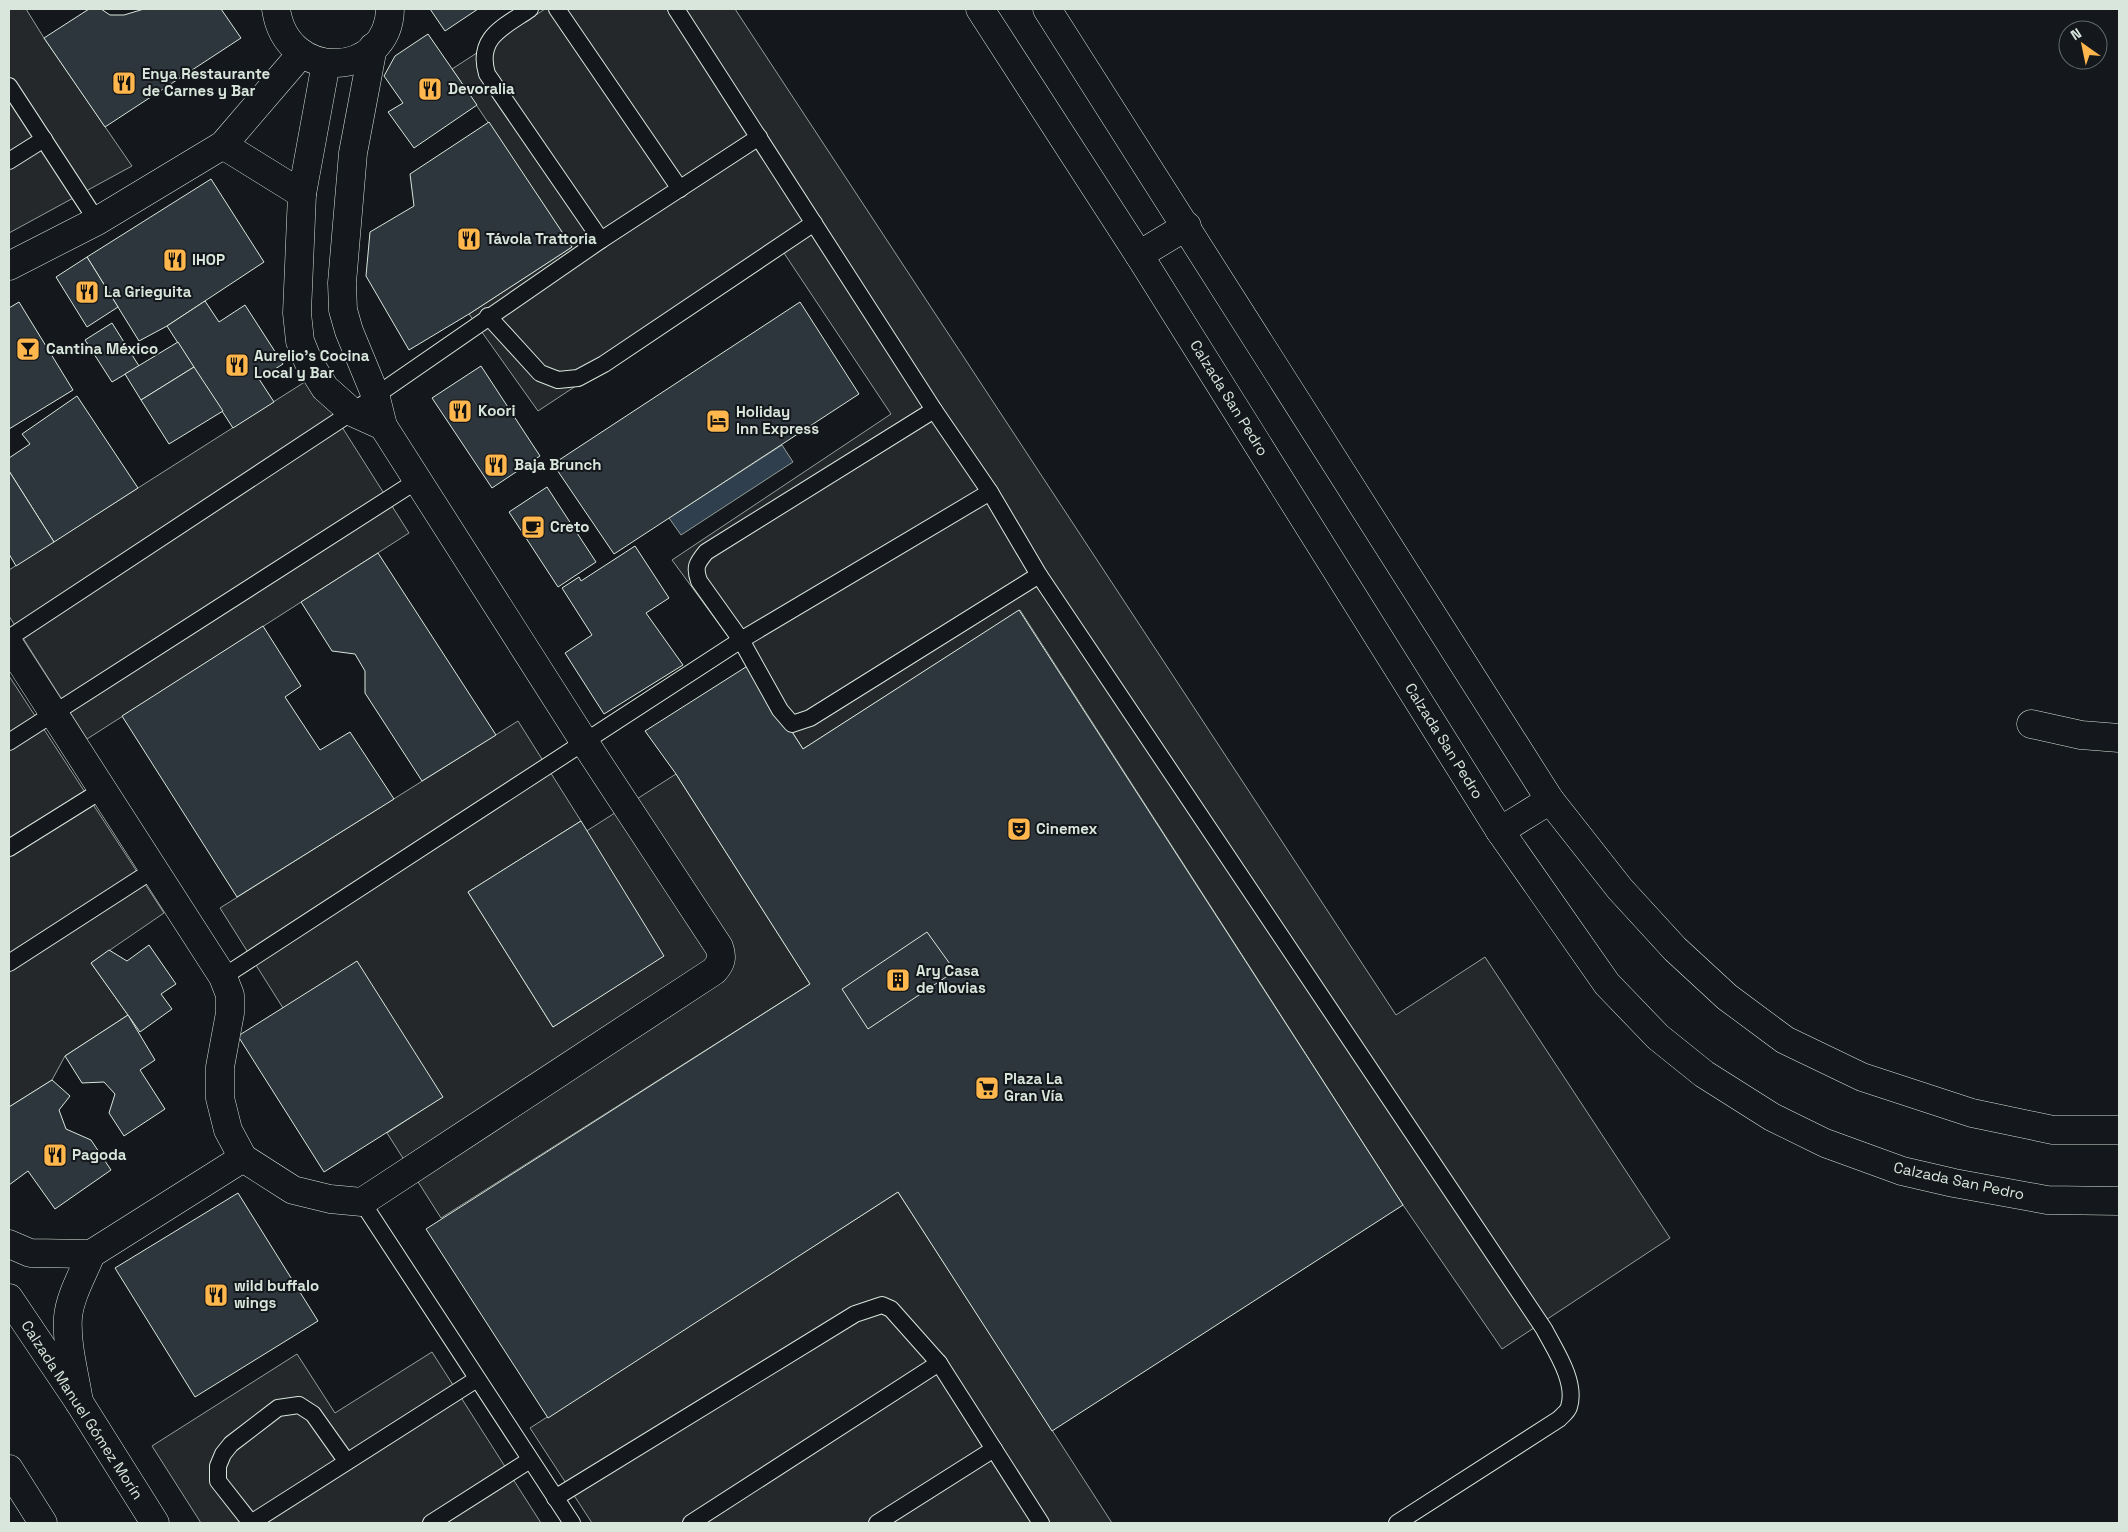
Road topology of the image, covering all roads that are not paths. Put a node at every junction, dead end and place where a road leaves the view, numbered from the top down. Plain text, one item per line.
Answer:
1 (276, 9) edge
2 (390, 9) edge
3 (530, 9) edge
4 (557, 9) edge
5 (676, 9) edge
6 (980, 9) edge
7 (1047, 9) edge
8 (373, 47) junction
9 (313, 58) junction
10 (9, 86) edge
11 (759, 137) junction
12 (44, 139) junction
13 (223, 145) junction
14 (9, 161) edge
15 (680, 189) junction
16 (302, 194) junction
17 (97, 221) junction
18 (814, 223) junction
19 (1187, 226) junction
20 (601, 240) junction
21 (1139, 255) junction
22 (9, 266) edge
23 (488, 316) junction
24 (375, 394) junction
25 (934, 410) junction
26 (352, 412) junction
27 (383, 426) junction
28 (418, 480) junction
29 (990, 492) junction
30 (1039, 575) junction
31 (9, 638) edge
32 (741, 640) junction
33 (9, 644) edge
34 (53, 714) junction
35 (2030, 724) dead end
36 (2119, 738) edge
37 (9, 742) edge
38 (585, 742) junction
39 (102, 790) junction
40 (1550, 800) junction
41 (1500, 831) junction
42 (9, 848) edge
43 (153, 870) junction
44 (9, 963) edge
45 (223, 977) junction
46 (2119, 1130) edge
47 (243, 1158) junction
48 (2119, 1200) edge
49 (362, 1202) junction
50 (9, 1244) edge
51 (91, 1254) junction
52 (9, 1298) edge
53 (939, 1363) junction
54 (477, 1379) junction
55 (79, 1402) junction
56 (994, 1449) junction
57 (530, 1460) junction
58 (347, 1462) junction
59 (9, 1469) edge
60 (555, 1498) junction
61 (44, 1523) edge
62 (155, 1523) edge
63 (431, 1523) edge
64 (572, 1523) edge
65 (691, 1523) edge
66 (877, 1523) edge
67 (1042, 1523) edge
68 (1397, 1523) edge

1 - 9 street
2 - 8 street
3 - 20 lane
4 - 15 lane
5 - 11 lane
6 - 21 street, Calzada San Pedro
7 - 19 street
8 - 9 street
8 - 24 street
9 - 13 street
9 - 16 street
10 - 12 lane
11 - 15 lane
11 - 18 lane
12 - 14 lane
12 - 17 lane
13 - 16 street
13 - 17 street
15 - 20 lane
16 - 26 street
17 - 22 street
18 - 23 lane
18 - 25 lane
19 - 21 street
19 - 40 street
20 - 23 lane
21 - 41 street, Calzada San Pedro
23 - 24 lane
24 - 26 lane
24 - 27 street
25 - 29 lane
25 - 32 lane
26 - 27 street
26 - 31 lane
27 - 28 street
28 - 34 lane
28 - 38 street
29 - 30 lane
29 - 32 lane
30 - 32 lane
30 - 68 lane
32 - 38 lane
33 - 34 street
34 - 37 lane
34 - 39 street
35 - 36 street
38 - 45 lane
38 - 49 street
39 - 42 lane
39 - 43 street
40 - 41 street
40 - 46 street
41 - 48 street, Calzada San Pedro
43 - 44 lane
43 - 45 street
45 - 47 street
47 - 49 street
47 - 51 street
49 - 54 lane
50 - 51 street
51 - 55 street
52 - 55 street, Calzada Manuel Gómez Morín
53 - 56 lane
53 - 60 lane
53 - 65 lane
54 - 57 lane
54 - 58 lane
55 - 62 street, Calzada Manuel Gómez Morín
56 - 66 lane
56 - 67 lane
57 - 60 lane
57 - 63 lane
58 - 58 lane
59 - 61 street
60 - 64 lane

